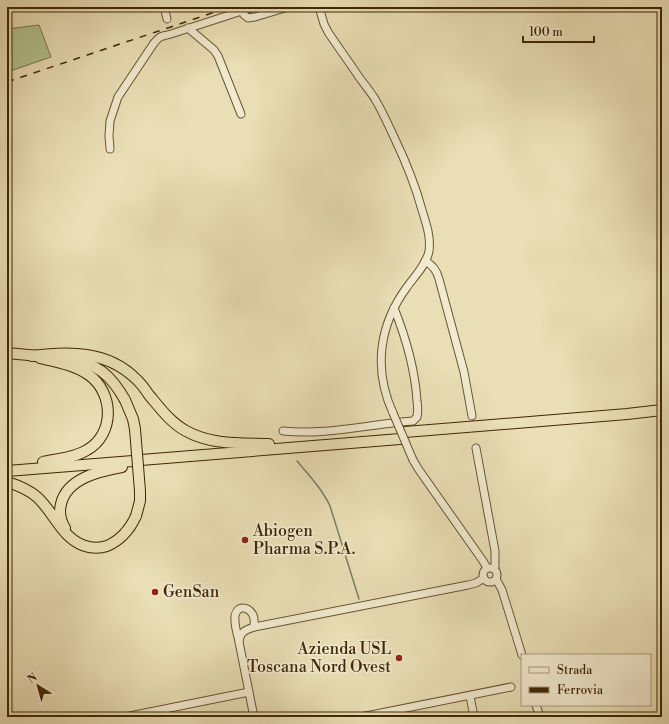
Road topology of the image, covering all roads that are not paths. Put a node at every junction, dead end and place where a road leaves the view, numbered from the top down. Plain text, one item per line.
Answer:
1 (164, 7) edge
2 (254, 7) edge
3 (288, 7) edge
4 (319, 7) edge
5 (244, 16) dead end
6 (167, 19) dead end
7 (188, 28) junction
8 (241, 114) dead end
9 (110, 149) dead end
10 (425, 261) junction
11 (394, 308) junction
12 (7, 353) edge
13 (32, 356) junction
14 (662, 410) edge
15 (472, 416) dead end
16 (662, 416) edge
17 (283, 431) dead end
18 (403, 436) junction
19 (269, 444) junction
20 (476, 448) dead end
21 (137, 460) junction
22 (43, 462) junction
23 (7, 466) edge
24 (7, 471) edge
25 (7, 482) edge
26 (71, 538) junction
27 (495, 551) junction
28 (482, 559) junction
29 (490, 568) junction
30 (484, 578) junction
31 (496, 579) junction
32 (235, 619) junction
33 (251, 628) junction
34 (239, 642) junction
35 (522, 654) edge
36 (511, 687) dead end
37 (249, 692) junction
38 (470, 696) junction
39 (536, 706) edge
40 (125, 717) edge
41 (254, 717) edge
42 (361, 717) edge
43 (474, 717) edge
44 (540, 717) edge

1 - 6 street
2 - 7 street
3 - 5 street
4 - 10 street
7 - 8 street
7 - 9 street
10 - 11 street
10 - 15 street
11 - 17 street
11 - 28 street, bridge
12 - 13 highway
13 - 19 highway
13 - 22 highway
13 - 26 highway, bridge
14 - 18 highway
16 - 18 highway
18 - 19 highway
18 - 21 highway
19 - 21 highway
20 - 27 street
21 - 22 highway
21 - 24 highway
21 - 26 highway
22 - 23 highway
25 - 26 highway
27 - 28 street
27 - 29 street
28 - 29 street
29 - 30 street
29 - 31 street
30 - 31 street
30 - 33 street
31 - 35 street
32 - 33 street
32 - 33 street
32 - 34 street
33 - 34 street
34 - 37 street
36 - 38 street
37 - 40 street
37 - 41 street
38 - 42 street
38 - 43 street
39 - 44 street

